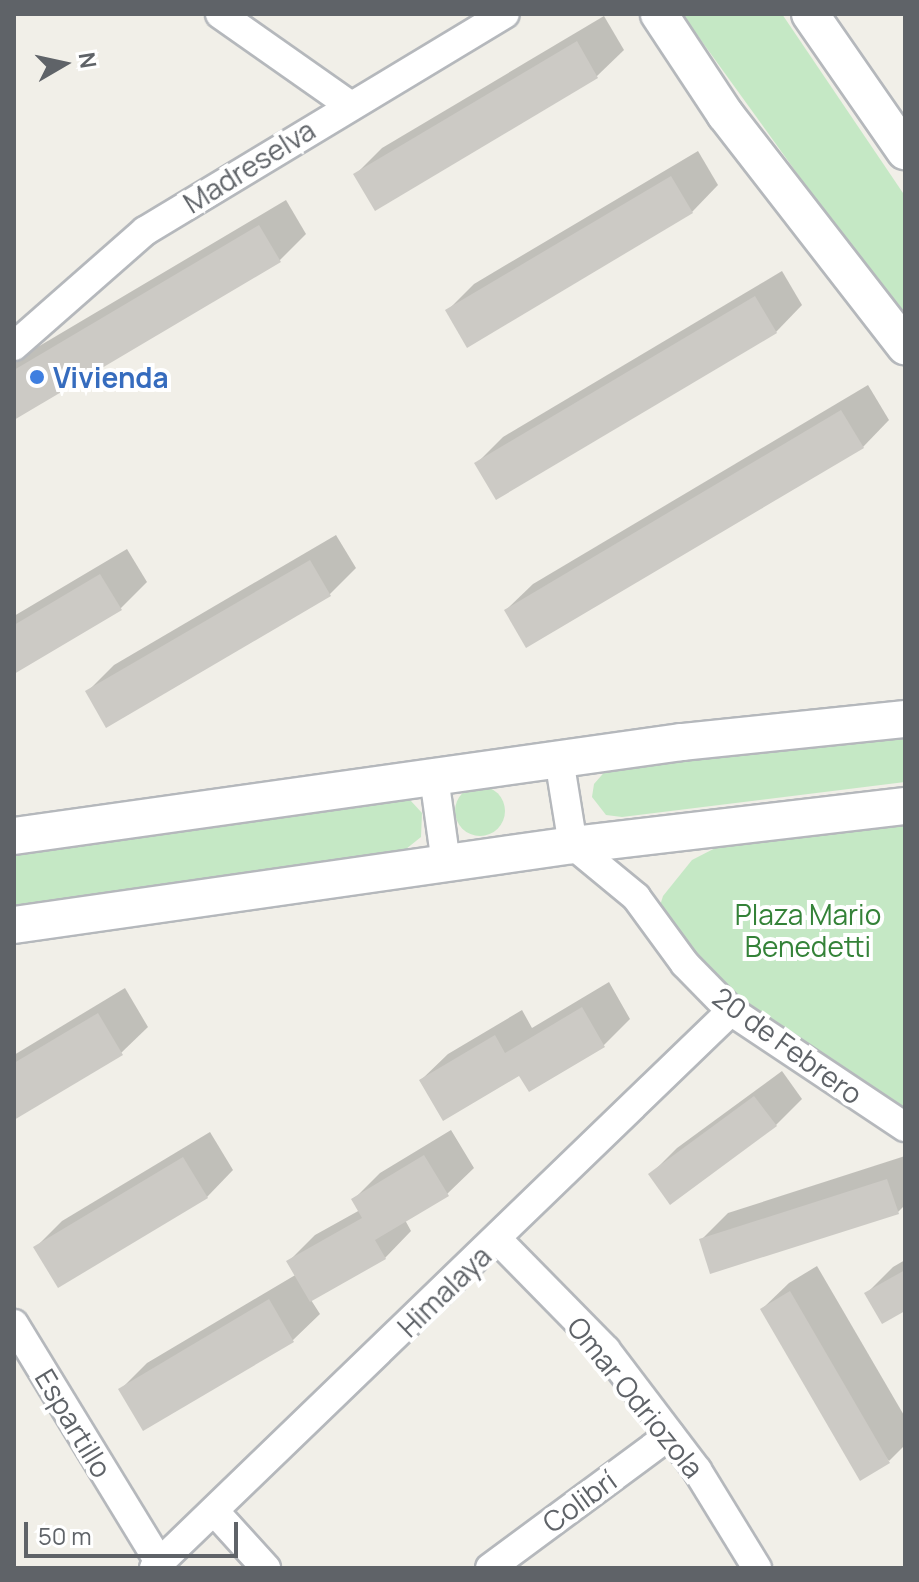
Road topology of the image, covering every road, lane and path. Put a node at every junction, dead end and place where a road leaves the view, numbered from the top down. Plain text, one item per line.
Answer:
1 (220, 14) edge
2 (505, 14) edge
3 (659, 14) edge
4 (810, 14) edge
5 (348, 104) junction
6 (905, 151) edge
7 (14, 346) edge
8 (905, 346) edge
9 (905, 719) edge
10 (559, 759) junction
11 (434, 777) junction
12 (905, 806) edge
13 (14, 836) edge
14 (573, 845) junction
15 (446, 863) junction
16 (14, 925) edge
17 (731, 1011) junction
18 (905, 1127) edge
19 (498, 1240) junction
20 (14, 1324) edge
21 (670, 1435) junction
22 (215, 1512) junction
23 (521, 1558) edge
24 (156, 1565) edge
25 (266, 1568) edge
26 (490, 1568) edge
27 (757, 1568) edge

1 - 5 street
2 - 5 street, Madreselva
3 - 8 street
4 - 6 street
5 - 7 street, Madreselva
9 - 10 street
10 - 11 street
10 - 14 street
11 - 13 street
11 - 15 street
12 - 14 street
14 - 15 street
14 - 17 street, 20 de Febrero
15 - 16 street
17 - 18 street, 20 de Febrero
17 - 19 street, Himalaya
19 - 21 street, Omar Odriozola
19 - 22 street, Himalaya
20 - 24 street, Espartillo
21 - 23 street, Colibrí
21 - 27 street, Omar Odriozola
22 - 24 street, Himalaya
22 - 25 street
23 - 26 street, Colibrí

